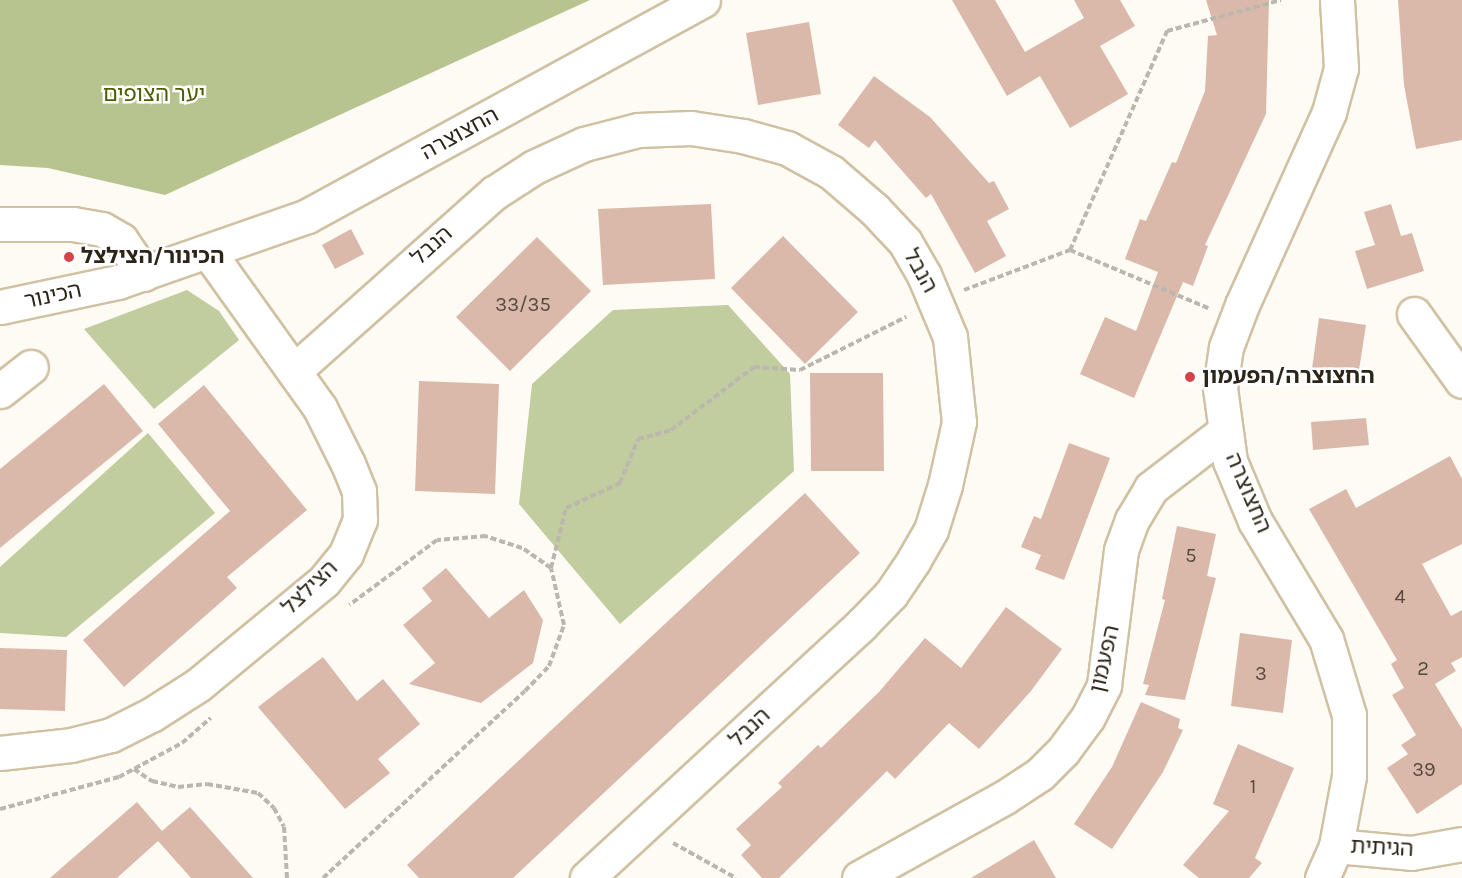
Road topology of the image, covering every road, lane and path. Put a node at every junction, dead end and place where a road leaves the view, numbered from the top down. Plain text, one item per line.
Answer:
1 (703, 0) edge
2 (1281, 0) edge
3 (1337, 0) edge
4 (0, 224) edge
5 (1070, 250) junction
6 (209, 253) junction
7 (144, 274) junction
8 (937, 301) junction
9 (0, 308) edge
10 (1414, 314) dead end
11 (1236, 320) junction
12 (31, 367) dead end
13 (294, 371) junction
14 (1462, 381) edge
15 (0, 391) edge
16 (1224, 432) junction
17 (551, 568) junction
18 (345, 608) dead end
19 (218, 713) dead end
20 (0, 753) edge
21 (134, 769) junction
22 (0, 809) edge
23 (643, 826) junction
24 (1462, 844) edge
25 (1336, 846) junction
26 (287, 878) edge
27 (323, 878) edge
28 (587, 878) edge
29 (736, 878) edge
30 (859, 878) edge
31 (1323, 878) edge

1 - 6 street, החצוצרה
2 - 5 path
3 - 11 street, החצוצרה
4 - 7 street
5 - 8 path
5 - 11 path
6 - 7 street, הכינור
6 - 13 street, הצילצל
7 - 9 street, הכינור
8 - 13 street, הנבל
8 - 17 path
8 - 23 street, הנבל
10 - 14 street
11 - 16 street, החצוצרה
12 - 15 street
13 - 20 street, הצילצל
16 - 25 street, החצוצרה
16 - 30 street, הפעמון
17 - 18 path
17 - 27 path
19 - 21 path
21 - 22 path
21 - 26 path
23 - 28 street, הנבל
23 - 29 path
24 - 25 street, הגיתית
25 - 31 street, הגיתית

